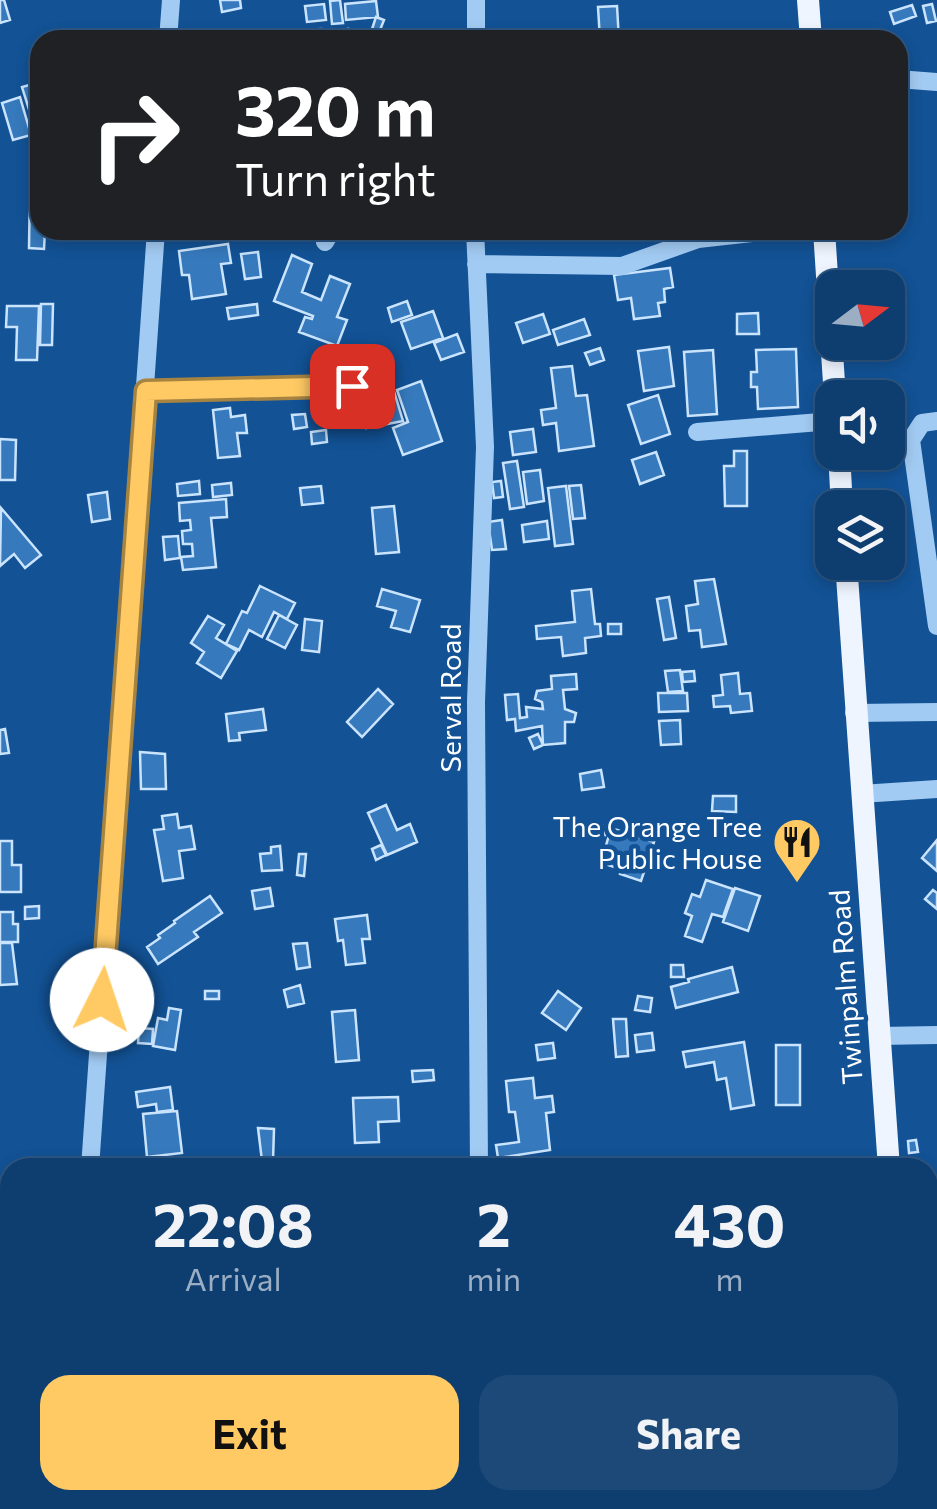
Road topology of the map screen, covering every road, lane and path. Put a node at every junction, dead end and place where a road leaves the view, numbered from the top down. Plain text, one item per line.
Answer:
1 (171, 0) edge
2 (476, 0) edge
3 (808, 0) edge
4 (169, 30) edge
5 (476, 30) edge
6 (810, 30) edge
7 (908, 80) edge
8 (937, 82) edge
9 (155, 240) edge
10 (475, 240) edge
11 (693, 240) edge
12 (825, 240) edge
13 (476, 264) junction
14 (834, 380) edge
15 (352, 386) dead end
16 (146, 391) junction
17 (937, 421) edge
18 (815, 423) edge
19 (697, 432) dead end
20 (847, 580) edge
21 (937, 626) edge
22 (937, 712) edge
23 (854, 713) junction
24 (937, 789) edge
25 (861, 794) junction
26 (879, 1036) junction
27 (937, 1036) edge
28 (91, 1158) edge
29 (478, 1158) edge
30 (887, 1158) edge

1 - 4 street
2 - 5 street
3 - 6 main road
7 - 8 street
9 - 16 street
10 - 13 street, Serval Road
11 - 13 street
12 - 14 main road
13 - 29 street, Serval Road
15 - 16 street
16 - 28 street
17 - 21 street
18 - 19 street
20 - 23 main road, Twinpalm Road
22 - 23 street
23 - 25 main road, Twinpalm Road
24 - 25 street
25 - 26 main road, Twinpalm Road
26 - 27 street
26 - 30 main road, Twinpalm Road

